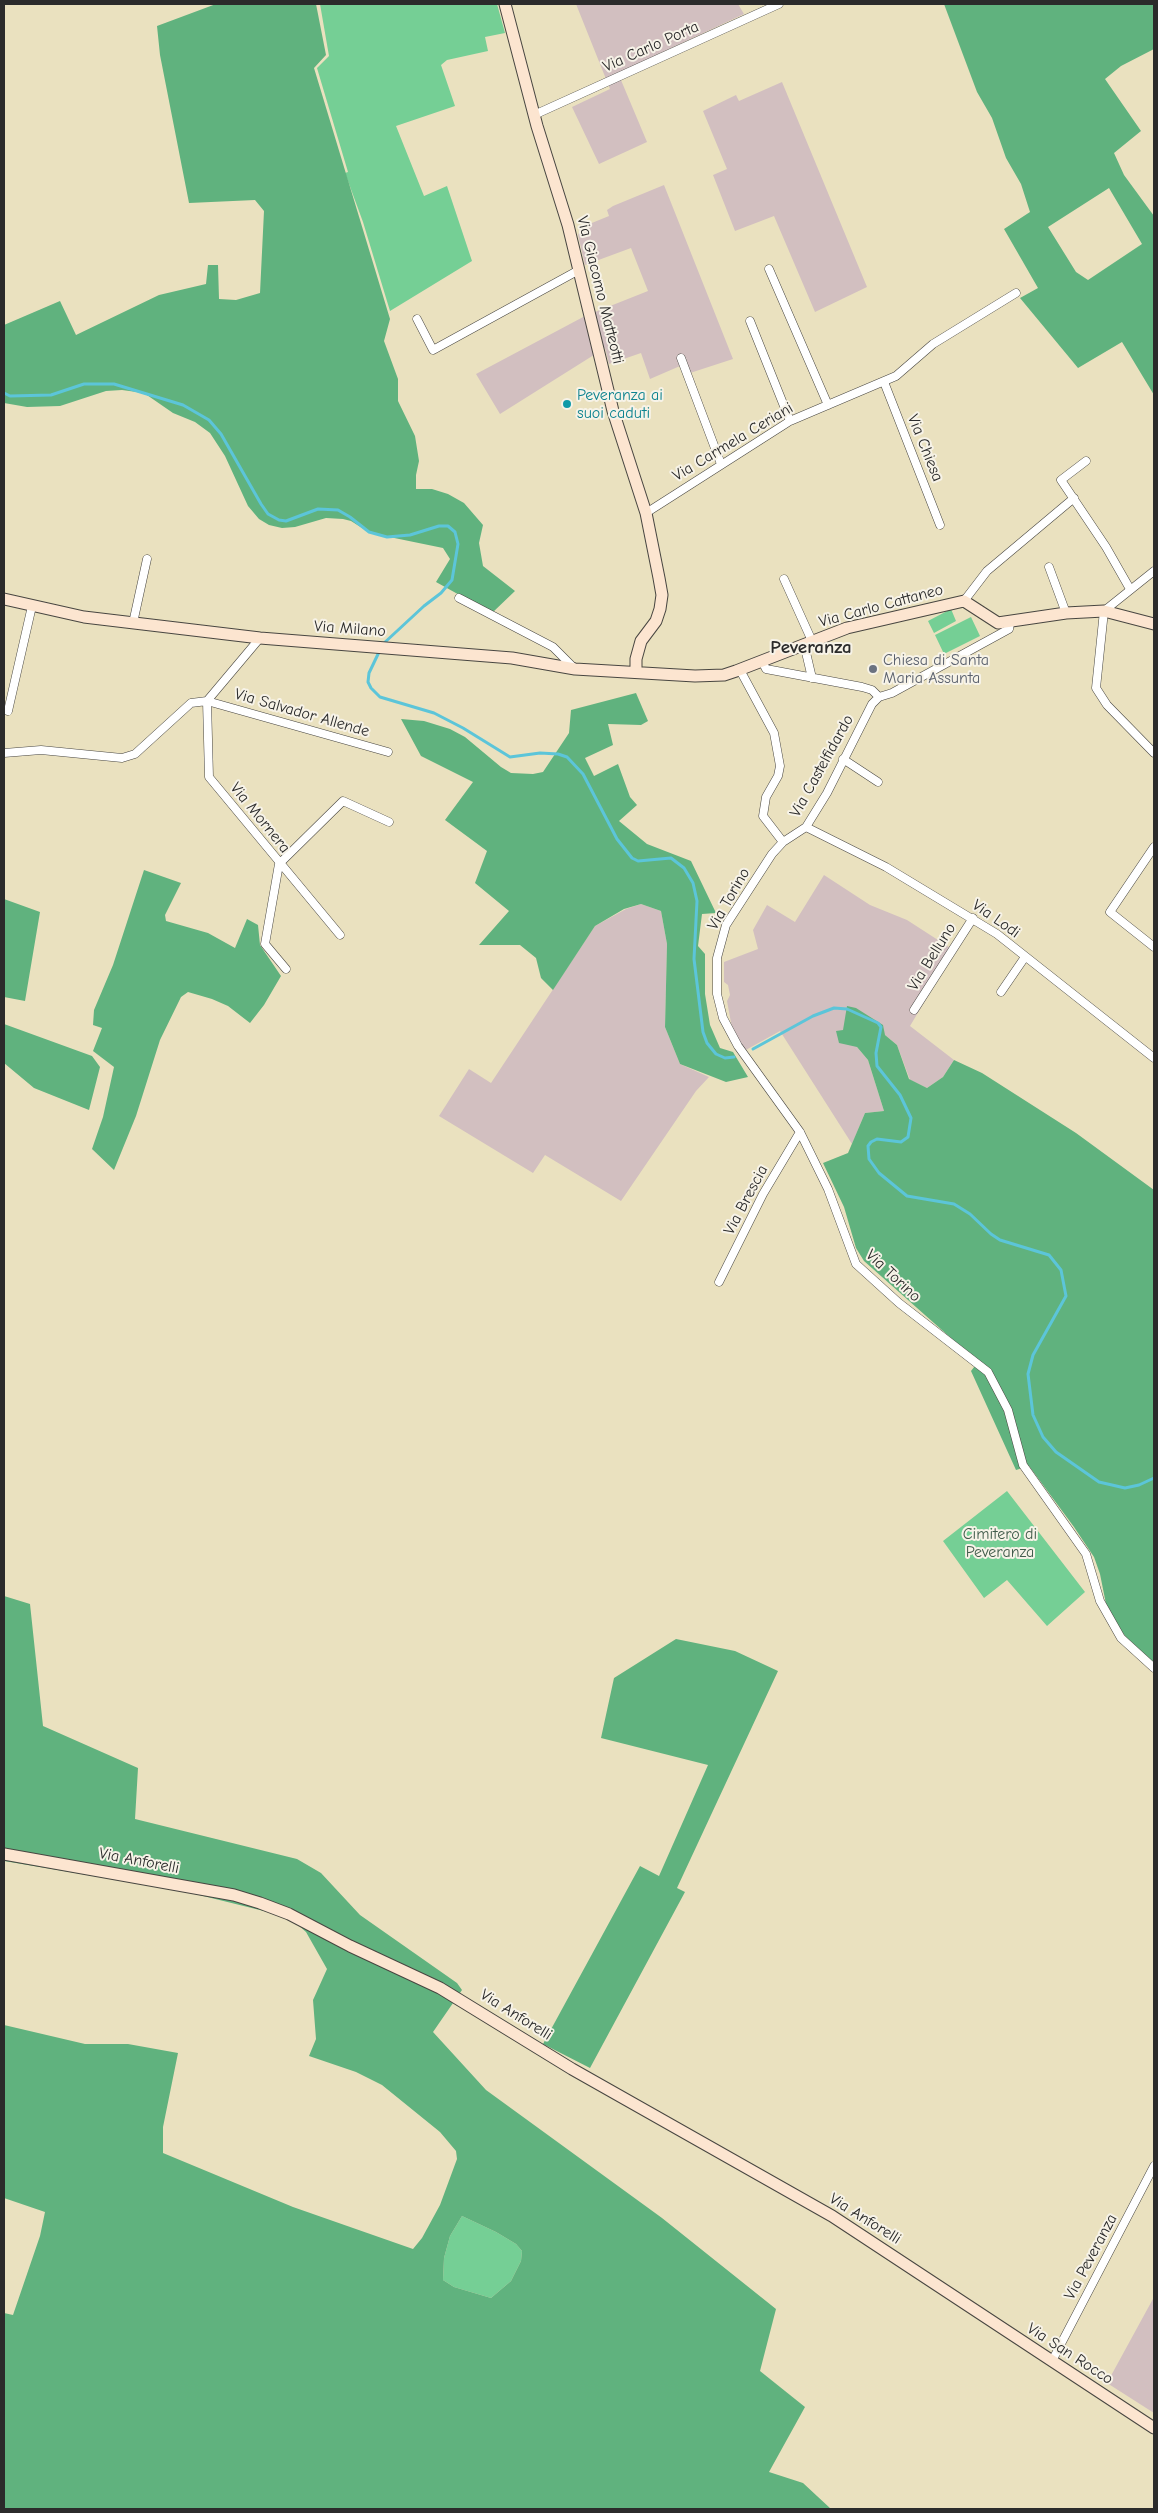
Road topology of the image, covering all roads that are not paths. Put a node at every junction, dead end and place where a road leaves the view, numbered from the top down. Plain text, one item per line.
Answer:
1 (505, 4) edge
2 (779, 4) edge
3 (534, 115) junction
4 (769, 269) dead end
5 (578, 270) junction
6 (1016, 293) dead end
7 (417, 319) dead end
8 (750, 321) dead end
9 (681, 358) dead end
10 (884, 382) junction
11 (828, 405) junction
12 (790, 420) junction
13 (1086, 460) dead end
14 (721, 464) junction
15 (1074, 498) junction
16 (646, 513) junction
17 (940, 525) dead end
18 (147, 559) dead end
19 (1049, 567) dead end
20 (1154, 571) edge
21 (784, 579) dead end
22 (1130, 589) junction
23 (459, 598) dead end
24 (4, 599) edge
25 (964, 601) junction
26 (32, 606) junction
27 (1104, 611) junction
28 (1066, 613) junction
29 (133, 622) junction
30 (1010, 623) junction
31 (1154, 624) edge
32 (260, 638) junction
33 (808, 642) junction
34 (762, 661) junction
35 (576, 668) junction
36 (740, 670) junction
37 (636, 672) junction
38 (695, 676) joint
39 (812, 678) junction
40 (879, 697) junction
41 (207, 701) junction
42 (8, 711) dead end
43 (388, 752) dead end
44 (4, 753) edge
45 (1154, 753) edge
46 (843, 759) junction
47 (878, 782) dead end
48 (389, 822) dead end
49 (806, 827) junction
50 (783, 842) junction
51 (1154, 847) edge
52 (279, 864) junction
53 (972, 918) junction
54 (340, 935) dead end
55 (1154, 947) edge
56 (1025, 957) junction
57 (286, 969) dead end
58 (1001, 992) dead end
59 (914, 1010) dead end
60 (1154, 1058) edge
61 (800, 1132) junction
62 (719, 1282) dead end
63 (1154, 1668) edge
64 (4, 1854) edge
65 (1153, 2171) edge
66 (969, 2306) joint
67 (1052, 2361) junction
68 (1154, 2428) edge

1 - 3 street, Via Giacomo Matteotti
2 - 3 street, Via Carlo Porta
3 - 5 street, Via Giacomo Matteotti
4 - 11 street
5 - 7 street
5 - 16 street, Via Giacomo Matteotti
6 - 10 street, Via Carmela Ceriani
8 - 12 street
9 - 14 street
10 - 11 street, Via Carmela Ceriani
10 - 17 street, Via Chiesa
11 - 12 street, Via Carmela Ceriani
12 - 14 street, Via Carmela Ceriani
13 - 15 street
14 - 16 street, Via Carmela Ceriani
15 - 22 street
15 - 25 street
16 - 37 street, Via Giacomo Matteotti
18 - 29 street
19 - 28 street
20 - 22 street
21 - 33 street
22 - 27 street
23 - 35 street
24 - 26 street, Via Milano
25 - 30 street, Via Carlo Cattaneo
25 - 33 street, Via Carlo Cattaneo
26 - 29 street, Via Milano
26 - 42 street
27 - 28 street, Via Carlo Cattaneo
27 - 31 street, Via Carlo Cattaneo
27 - 45 street
28 - 30 street, Via Carlo Cattaneo
29 - 32 street, Via Milano
30 - 40 street
32 - 35 street, Via Milano
32 - 41 street
33 - 34 street, Via Carlo Cattaneo
33 - 39 street
34 - 36 street, Via Carlo Cattaneo
34 - 39 street
35 - 37 street, Via Milano
36 - 38 street, Via Carlo Cattaneo
36 - 50 street
37 - 38 street, Via Milano
39 - 40 street
40 - 46 street, Via Castelfidardo
41 - 43 street, Via Salvador Allende
41 - 44 street
41 - 52 street, Via Mornera
46 - 47 street
46 - 49 street, Via Castelfidardo
48 - 52 street
49 - 50 street, Via Castelfidardo
49 - 53 street, Via Lodi
50 - 61 street, Via Torino
51 - 55 street
52 - 54 street, Via Mornera
52 - 57 street
53 - 56 street, Via Lodi
53 - 59 street, Via Belluno
56 - 58 street
56 - 60 street, Via Lodi
61 - 62 street, Via Brescia
61 - 63 street, Via Torino
64 - 66 street, Via Anforelli
65 - 67 street, Via Peveranza
66 - 67 street, Via San Rocco
67 - 68 street, Via San Rocco

